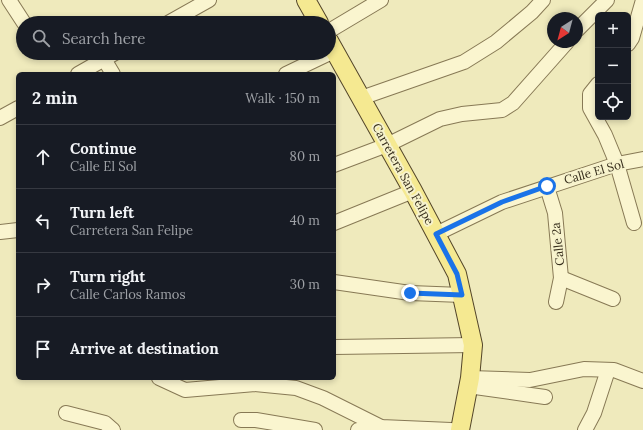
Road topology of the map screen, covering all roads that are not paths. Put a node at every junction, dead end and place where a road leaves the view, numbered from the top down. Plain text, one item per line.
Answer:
1 (9, 0) edge
2 (209, 0) edge
3 (306, 0) edge
4 (381, 0) edge
5 (544, 0) edge
6 (607, 0) edge
7 (638, 3) edge
8 (19, 16) edge
9 (180, 16) edge
10 (315, 16) edge
11 (583, 24) edge
12 (336, 27) edge
13 (631, 40) edge
14 (562, 48) edge
15 (336, 55) edge
16 (102, 60) edge
17 (110, 60) edge
18 (308, 60) edge
19 (81, 72) edge
20 (113, 72) edge
21 (289, 72) edge
22 (595, 88) edge
23 (361, 98) junction
24 (16, 109) edge
25 (595, 117) edge
26 (0, 118) edge
27 (597, 120) edge
28 (387, 145) junction
29 (643, 160) edge
30 (336, 164) edge
31 (617, 164) junction
32 (547, 186) junction
33 (413, 191) junction
34 (336, 222) edge
35 (634, 223) dead end
36 (16, 230) edge
37 (0, 232) edge
38 (436, 234) junction
39 (561, 278) junction
40 (336, 282) edge
41 (462, 295) junction
42 (613, 299) dead end
43 (556, 302) dead end
44 (473, 345) junction
45 (336, 347) edge
46 (608, 370) junction
47 (163, 380) edge
48 (643, 381) edge
49 (469, 382) junction
50 (545, 397) dead end
51 (66, 413) dead end
52 (240, 420) dead end
53 (381, 427) junction
54 (114, 430) edge
55 (315, 430) edge
56 (358, 430) edge
57 (451, 430) edge
58 (460, 430) edge
59 (585, 430) edge

1 - 8 street
2 - 9 street
3 - 10 main road
4 - 12 street
5 - 23 street
6 - 11 street
7 - 13 street
14 - 28 street
15 - 23 main road, Carretera San Felipe
16 - 19 street
17 - 20 street
18 - 21 street
22 - 25 street
23 - 28 main road, Carretera San Felipe
24 - 26 street
27 - 31 street
28 - 30 street
28 - 33 main road, Carretera San Felipe
29 - 31 street, Calle El Sol
31 - 32 street, Calle El Sol
31 - 35 street
32 - 38 street, Calle El Sol
32 - 39 street, Calle 2a
33 - 34 street
33 - 38 main road, Carretera San Felipe
36 - 37 street
38 - 41 main road, Carretera San Felipe
39 - 42 street
39 - 43 street, Calle 2a
40 - 41 street
41 - 44 main road, Carretera San Felipe
44 - 45 street
44 - 49 main road, Carretera San Felipe
46 - 48 street
46 - 49 street
46 - 59 street
47 - 53 street
49 - 50 street
49 - 58 main road, Carretera San Felipe
51 - 54 street
52 - 55 street
53 - 56 street
53 - 57 street

